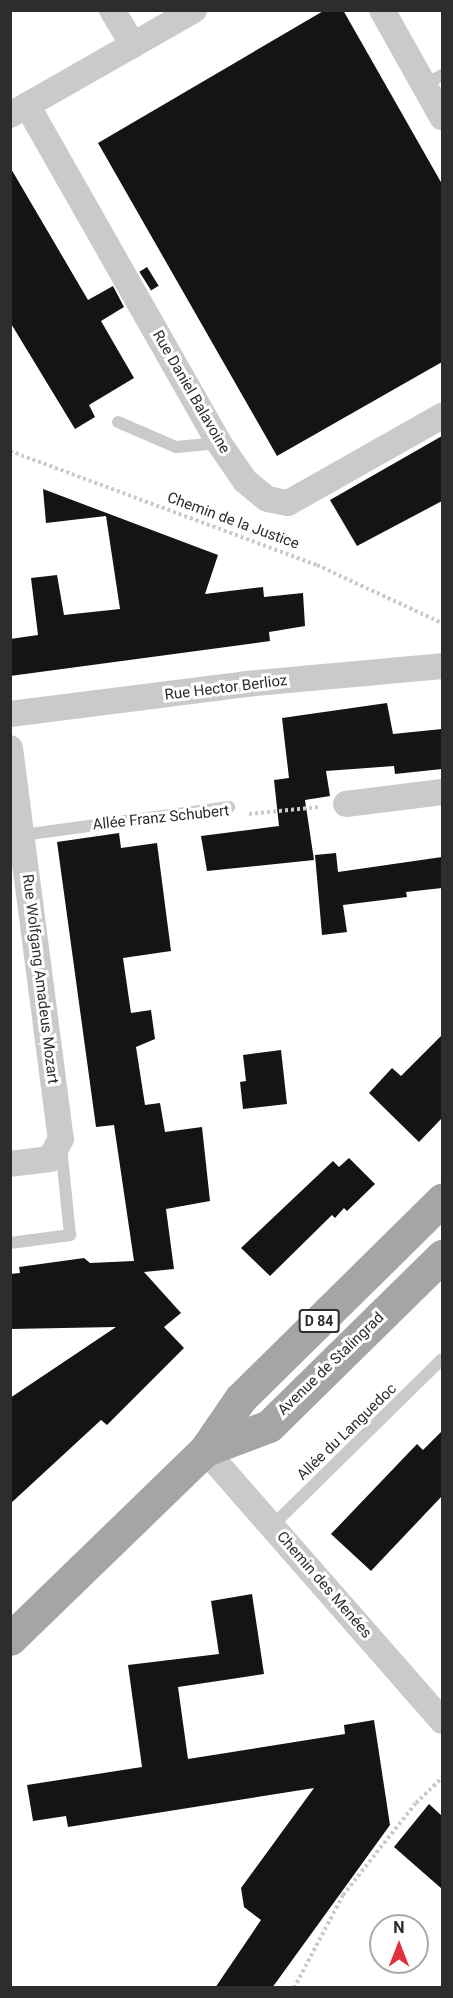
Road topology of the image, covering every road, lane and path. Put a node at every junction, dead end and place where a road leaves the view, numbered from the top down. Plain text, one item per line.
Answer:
1 (112, 10) edge
2 (194, 10) edge
3 (382, 10) edge
4 (133, 45) junction
5 (433, 80) edge
6 (19, 110) edge
7 (442, 117) edge
8 (442, 416) edge
9 (118, 422) dead end
10 (219, 443) junction
11 (10, 451) edge
12 (442, 623) edge
13 (442, 666) edge
14 (10, 714) edge
15 (10, 748) edge
16 (442, 792) edge
17 (346, 804) joint
18 (228, 807) joint
19 (22, 835) junction
20 (61, 1139) junction
21 (10, 1164) edge
22 (442, 1200) edge
23 (10, 1243) edge
24 (442, 1256) edge
25 (442, 1359) edge
26 (206, 1450) junction
27 (273, 1526) junction
28 (10, 1639) edge
29 (442, 1722) edge
30 (442, 1778) edge
31 (294, 1988) edge

1 - 4 street
2 - 4 street
3 - 5 street
4 - 6 street
5 - 7 street
6 - 10 street, Rue Daniel Balavoine
8 - 10 street, Rue Daniel Balavoine
9 - 10 lane
11 - 12 path, Chemin de la Justice
13 - 14 street, Rue Hector Berlioz
15 - 19 street, Rue Wolfgang Amadeus Mozart
16 - 17 street
17 - 18 path, Allée Franz Schubert
18 - 19 lane, Allée Franz Schubert
19 - 20 street, Rue Wolfgang Amadeus Mozart
20 - 21 street
20 - 23 lane, Rue Wolfgang Amadeus Mozart
22 - 26 main road, Avenue de Stalingrad / D 84
24 - 26 main road, Avenue de Stalingrad / D 84
25 - 27 lane, Allée du Languedoc
26 - 27 street, Chemin des Menées
26 - 28 main road, Avenue de Stalingrad / D 84
27 - 29 street, Chemin des Menées
30 - 31 path

